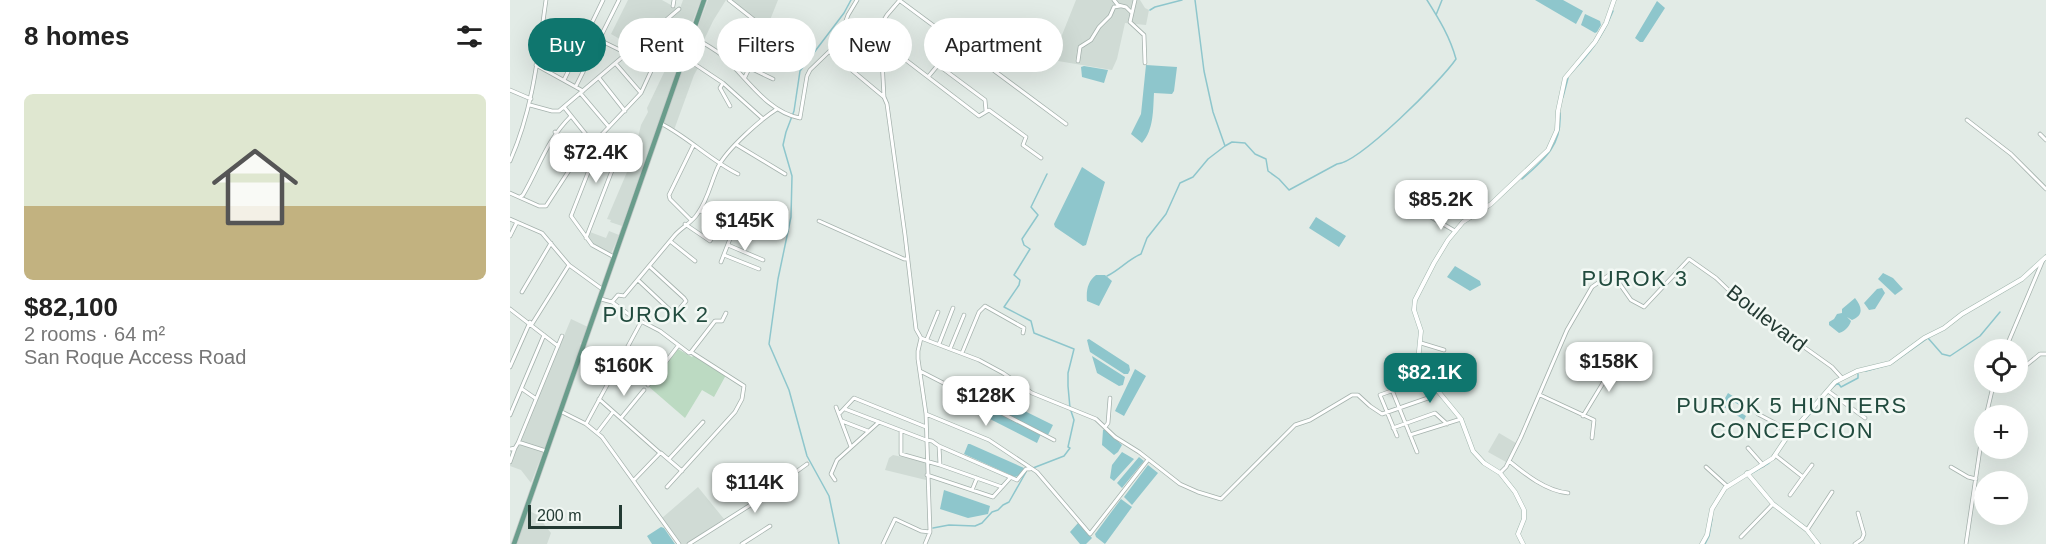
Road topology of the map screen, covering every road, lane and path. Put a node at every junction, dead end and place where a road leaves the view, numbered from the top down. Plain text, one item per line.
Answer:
1 (546, 0) edge
2 (603, 0) edge
3 (619, 0) edge
4 (674, 0) edge
5 (704, 0) edge
6 (729, 0) edge
7 (857, 0) edge
8 (898, 0) edge
9 (1114, 0) edge
10 (1135, 0) edge
11 (1614, 0) edge
12 (673, 6) dead end
13 (1120, 6) junction
14 (679, 9) dead end
15 (1132, 12) junction
16 (543, 18) edge
17 (594, 18) edge
18 (669, 18) edge
19 (698, 18) edge
20 (752, 18) edge
21 (847, 18) edge
22 (885, 18) edge
23 (606, 26) edge
24 (705, 44) edge
25 (828, 54) edge
26 (1078, 61) dead end
27 (1145, 63) dead end
28 (616, 64) joint
29 (912, 65) edge
30 (705, 71) edge
31 (535, 72) edge
32 (549, 72) edge
33 (568, 72) edge
34 (583, 72) edge
35 (651, 72) edge
36 (678, 72) edge
37 (748, 72) edge
38 (758, 72) edge
39 (854, 72) edge
40 (883, 72) edge
41 (745, 77) junction
42 (928, 77) junction
43 (599, 78) junction
44 (773, 79) dead end
45 (564, 80) junction
46 (723, 84) junction
47 (576, 86) junction
48 (510, 90) edge
49 (582, 93) junction
50 (641, 93) junction
51 (884, 97) junction
52 (531, 99) junction
53 (530, 105) junction
54 (730, 106) dead end
55 (564, 107) junction
56 (777, 109) junction
57 (625, 111) junction
58 (986, 112) junction
59 (571, 116) junction
60 (762, 118) junction
61 (1967, 120) dead end
62 (660, 124) junction
63 (1066, 124) dead end
64 (609, 127) junction
65 (555, 132) junction
66 (2040, 134) dead end
67 (625, 137) dead end
68 (2046, 140) edge
69 (593, 145) junction
70 (737, 145) junction
71 (693, 146) junction
72 (617, 157) junction
73 (1041, 158) dead end
74 (510, 160) edge
75 (578, 160) junction
76 (591, 165) dead end
77 (719, 165) junction
78 (738, 174) dead end
79 (785, 174) dead end
80 (2046, 189) edge
81 (510, 193) edge
82 (520, 198) junction
83 (761, 204) dead end
84 (700, 211) junction
85 (1428, 216) dead end
86 (510, 219) edge
87 (691, 220) junction
88 (819, 221) dead end
89 (517, 222) junction
90 (685, 224) junction
91 (735, 226) junction
92 (1455, 231) junction
93 (716, 232) dead end
94 (510, 236) edge
95 (586, 238) junction
96 (670, 241) junction
97 (551, 243) junction
98 (728, 245) junction
99 (724, 255) junction
100 (614, 257) junction
101 (2044, 258) edge
102 (908, 259) junction
103 (763, 260) dead end
104 (695, 261) dead end
105 (721, 262) dead end
106 (569, 265) junction
107 (648, 266) junction
108 (759, 269) dead end
109 (637, 279) junction
110 (602, 289) junction
111 (522, 292) dead end
112 (599, 298) junction
113 (612, 302) junction
114 (953, 308) dead end
115 (511, 310) edge
116 (938, 312) dead end
117 (726, 313) dead end
118 (964, 315) dead end
119 (510, 316) edge
120 (641, 322) junction
121 (531, 323) junction
122 (1023, 333) dead end
123 (544, 335) junction
124 (562, 336) dead end
125 (921, 338) junction
126 (927, 339) junction
127 (2010, 339) edge
128 (1421, 343) junction
129 (939, 344) junction
130 (558, 346) junction
131 (679, 346) junction
132 (950, 349) junction
133 (1444, 350) dead end
134 (690, 352) junction
135 (962, 353) junction
136 (2046, 354) edge
137 (1617, 360) dead end
138 (2028, 364) edge
139 (510, 367) edge
140 (920, 371) junction
141 (1425, 376) junction
142 (1842, 378) junction
143 (648, 385) dead end
144 (522, 388) junction
145 (644, 390) dead end
146 (1392, 390) junction
147 (1437, 390) junction
148 (1828, 391) junction
149 (1540, 395) junction
150 (535, 398) junction
151 (1110, 398) dead end
152 (599, 399) junction
153 (836, 407) dead end
154 (1399, 408) junction
155 (845, 409) junction
156 (560, 411) junction
157 (613, 412) junction
158 (1388, 412) junction
159 (839, 414) junction
160 (926, 414) junction
161 (1758, 414) dead end
162 (510, 415) edge
163 (1583, 416) junction
164 (621, 418) junction
165 (1865, 418) dead end
166 (1461, 419) junction
167 (841, 420) junction
168 (703, 422) dead end
169 (879, 422) junction
170 (586, 424) junction
171 (1405, 424) junction
172 (1447, 424) junction
173 (926, 427) junction
174 (1105, 427) junction
175 (1393, 428) junction
176 (868, 431) junction
177 (902, 431) junction
178 (597, 434) junction
179 (1410, 435) junction
180 (1790, 435) junction
181 (1397, 436) dead end
182 (1592, 438) dead end
183 (926, 440) junction
184 (1054, 440) dead end
185 (518, 443) junction
186 (939, 446) junction
187 (851, 447) junction
188 (512, 448) edge
189 (1748, 448) dead end
190 (546, 451) junction
191 (1417, 452) dead end
192 (660, 453) junction
193 (1775, 455) junction
194 (669, 459) junction
195 (1148, 460) junction
196 (927, 461) junction
197 (1509, 461) junction
198 (510, 462) edge
199 (807, 464) dead end
200 (940, 465) junction
201 (1763, 465) junction
202 (1812, 465) dead end
203 (1706, 467) dead end
204 (1951, 467) dead end
205 (1031, 468) junction
206 (682, 471) junction
207 (1500, 473) junction
208 (927, 474) junction
209 (1748, 475) junction
210 (1011, 477) junction
211 (1803, 477) junction
212 (976, 478) junction
213 (1974, 478) edge
214 (634, 480) junction
215 (834, 480) dead end
216 (1727, 486) junction
217 (667, 487) dead end
218 (1002, 487) junction
219 (972, 490) junction
220 (1832, 492) dead end
221 (1974, 492) edge
222 (1568, 493) dead end
223 (1790, 495) dead end
224 (1773, 504) junction
225 (1858, 513) dead end
226 (770, 526) dead end
227 (1807, 530) junction
228 (930, 532) junction
229 (1741, 537) dead end
230 (514, 544) edge
231 (679, 544) edge
232 (689, 544) edge
233 (742, 544) edge
234 (883, 544) edge
235 (926, 544) edge
236 (1523, 544) edge
237 (1702, 544) edge
238 (1818, 544) edge
239 (1855, 544) edge
240 (1966, 544) edge

1 - 16 street
2 - 17 street
3 - 23 street
4 - 12 street
5 - 19 main road
6 - 20 street
7 - 21 street
8 - 22 street
8 - 63 street
9 - 13 street
10 - 15 street
11 - 92 street
13 - 15 street
13 - 26 street
14 - 18 street
15 - 27 street
24 - 41 street
25 - 56 street
28 - 43 street
28 - 50 street
29 - 42 street
30 - 46 street
31 - 52 street
32 - 45 street
33 - 45 street
34 - 47 street
35 - 50 street
36 - 62 main road
37 - 41 street
38 - 44 street
39 - 51 street
40 - 51 street
41 - 56 street
42 - 58 street
42 - 58 street
43 - 49 street
43 - 57 street
45 - 47 street
46 - 54 street
46 - 60 street
47 - 49 street
48 - 52 street
49 - 55 street
49 - 64 street
50 - 57 street
51 - 102 street
52 - 53 street
53 - 55 street
53 - 74 street
55 - 59 street
56 - 60 street
57 - 64 street
58 - 73 street
59 - 65 street
59 - 69 street
60 - 70 street
61 - 80 street
62 - 71 street
62 - 100 main road
64 - 69 street
65 - 75 street
65 - 82 street
66 - 68 street
67 - 72 street
69 - 72 street
69 - 75 street
70 - 77 street
70 - 79 street
71 - 77 street
71 - 87 street
72 - 95 street
75 - 82 street
76 - 95 street
77 - 78 street
77 - 84 street
81 - 82 street
83 - 91 street
84 - 87 street
84 - 91 street
85 - 92 street
86 - 89 street
87 - 90 street
88 - 102 street
89 - 94 street
89 - 97 street
90 - 93 street
90 - 96 street
91 - 98 street
92 - 128 street
95 - 100 street
96 - 104 street
96 - 107 street
97 - 106 street
97 - 111 street
98 - 99 street
98 - 103 street
99 - 105 street
99 - 108 street
100 - 110 main road
101 - 127 street
101 - 142 street
102 - 125 street
106 - 110 street
106 - 121 street
107 - 109 street
107 - 109 street
109 - 113 street
110 - 112 main road
112 - 113 street
112 - 156 main road
113 - 120 street
114 - 129 street
115 - 119 street
115 - 121 street
116 - 126 street
117 - 134 street
118 - 132 street
120 - 131 street
120 - 152 street
121 - 123 street
121 - 139 street
122 - 135 street
123 - 130 street
123 - 144 street
124 - 130 street
125 - 126 street
125 - 140 street
126 - 129 street
128 - 133 street
128 - 141 street
129 - 132 street
130 - 150 street
131 - 134 street
131 - 143 street
132 - 135 street
134 - 206 street
135 - 174 street
136 - 138 street
137 - 163 street
140 - 160 street
140 - 184 street
141 - 146 street
141 - 147 street
142 - 148 street
142 - 149 street, Boulevard
144 - 150 street
144 - 162 street
145 - 164 street
146 - 154 street
146 - 158 street
147 - 154 street
147 - 166 street
148 - 165 street
148 - 180 street
149 - 163 street
149 - 197 street
150 - 185 street
151 - 174 street
152 - 157 street
152 - 170 street
153 - 159 street
154 - 158 street
154 - 171 street
155 - 159 street
155 - 169 street
155 - 173 street
156 - 170 street
156 - 190 main road
157 - 164 street
157 - 178 street
158 - 175 street
158 - 195 street
159 - 167 street
160 - 173 street
160 - 205 street
161 - 180 street
163 - 182 street
164 - 192 street
166 - 172 street
166 - 207 street
167 - 176 street
167 - 187 street
168 - 194 street
169 - 176 street
169 - 177 street
170 - 178 street
171 - 172 street
171 - 175 street
171 - 179 street
172 - 179 street
173 - 183 street
174 - 195 street
175 - 181 street
176 - 187 street
177 - 183 street
177 - 196 street
178 - 214 street
179 - 191 street
180 - 193 street
183 - 186 street
183 - 196 street
185 - 188 street
185 - 190 street
186 - 200 street
186 - 210 street
187 - 215 street
188 - 198 street
189 - 201 street
190 - 230 main road
192 - 194 street
192 - 214 street
193 - 201 street
193 - 211 street
194 - 206 street
195 - 205 street
196 - 200 street
196 - 208 street
197 - 207 street
197 - 222 street
199 - 232 street
200 - 212 street
201 - 209 street
202 - 211 street
203 - 216 street
204 - 213 street
205 - 210 street
206 - 217 street
207 - 236 street
208 - 219 street
208 - 228 street
209 - 216 street
209 - 224 street
210 - 218 street
211 - 223 street
212 - 218 street
212 - 219 street
214 - 231 street
216 - 237 street
218 - 219 street
220 - 227 street
221 - 240 street
224 - 227 street
224 - 229 street
225 - 239 street
226 - 233 street
227 - 238 street
228 - 234 street
228 - 235 street

